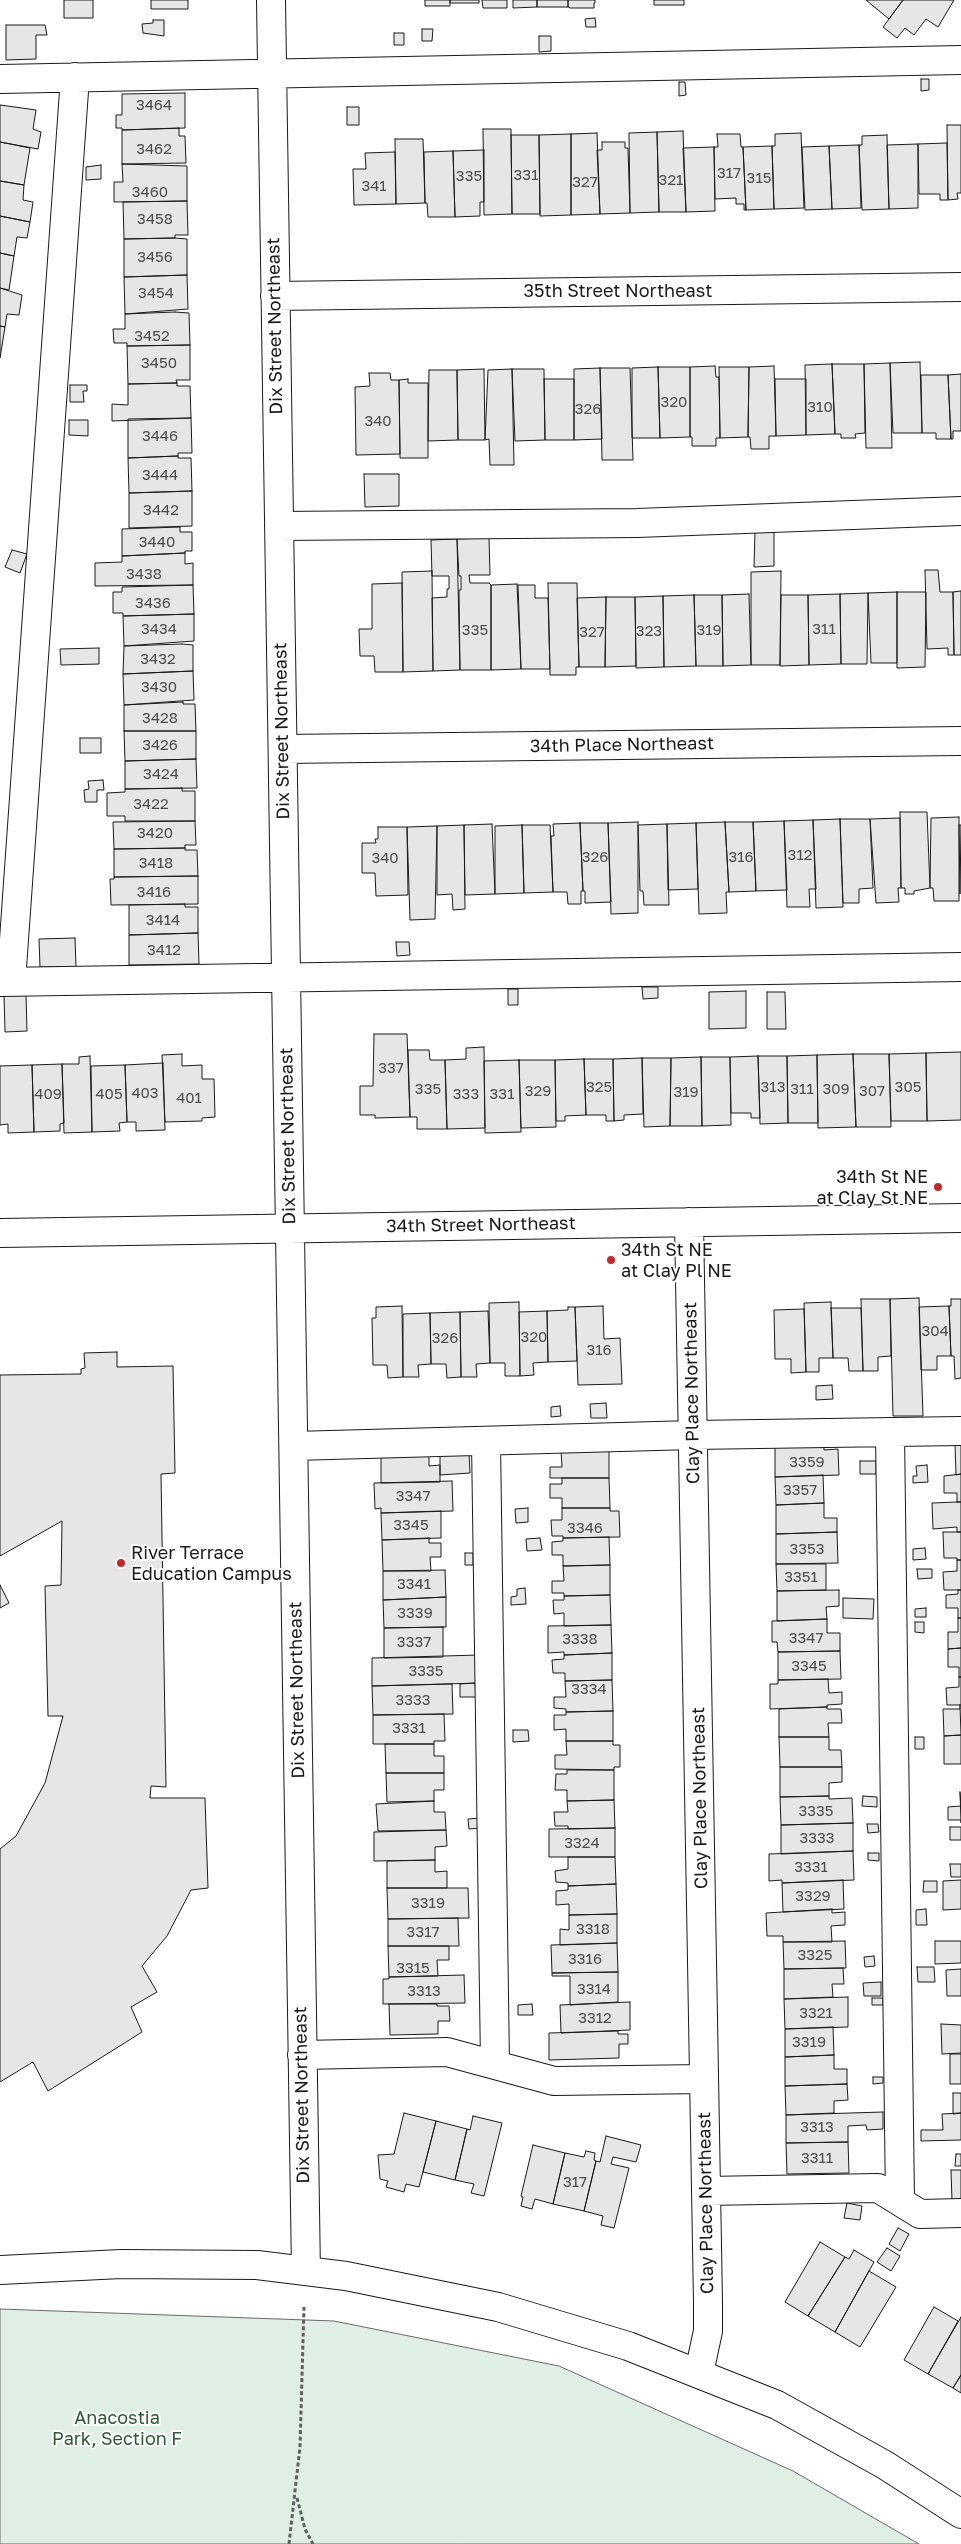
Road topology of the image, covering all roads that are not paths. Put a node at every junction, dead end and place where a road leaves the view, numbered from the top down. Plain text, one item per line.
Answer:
1 (271, 0) edge
2 (961, 60) edge
3 (272, 72) junction
4 (75, 77) junction
5 (0, 79) edge
6 (961, 287) edge
7 (275, 296) junction
8 (961, 511) edge
9 (279, 526) junction
10 (961, 741) edge
11 (283, 749) junction
12 (961, 967) edge
13 (286, 978) junction
14 (6, 982) edge
15 (961, 1218) edge
16 (689, 1222) junction
17 (290, 1228) junction
18 (0, 1233) edge
19 (961, 1431) edge
20 (890, 1432) junction
21 (693, 1435) junction
22 (486, 1442) junction
23 (294, 1446) junction
24 (302, 2055) junction
25 (495, 2064) junction
26 (704, 2079) junction
27 (706, 2191) junction
28 (900, 2201) junction
29 (961, 2213) edge
30 (0, 2270) edge
31 (306, 2271) junction
32 (699, 2373) junction
33 (961, 2514) edge

1 - 3 street, Dix Street Northeast
2 - 3 street
3 - 4 street
3 - 7 street, Dix Street Northeast
4 - 5 street
4 - 14 street
6 - 7 street, 35th Street Northeast
7 - 9 street, Dix Street Northeast
8 - 9 street
9 - 11 street, Dix Street Northeast
10 - 11 street, 34th Place Northeast
11 - 13 street, Dix Street Northeast
12 - 13 street
13 - 14 street
13 - 17 street, Dix Street Northeast
15 - 16 street, 34th Street Northeast
16 - 17 street, 34th Street Northeast
16 - 21 street, Clay Place Northeast
17 - 18 street, 34th Street Northeast
17 - 23 street, Dix Street Northeast
19 - 20 street
20 - 21 street
20 - 28 street
21 - 22 street
21 - 26 street, Clay Place Northeast
22 - 23 street
22 - 25 street
23 - 24 street, Dix Street Northeast
24 - 25 street
24 - 31 street, Dix Street Northeast
25 - 26 street
26 - 27 street, Clay Place Northeast
27 - 28 street
27 - 32 street, Clay Place Northeast
28 - 29 street
30 - 31 street
31 - 32 street
32 - 33 street

